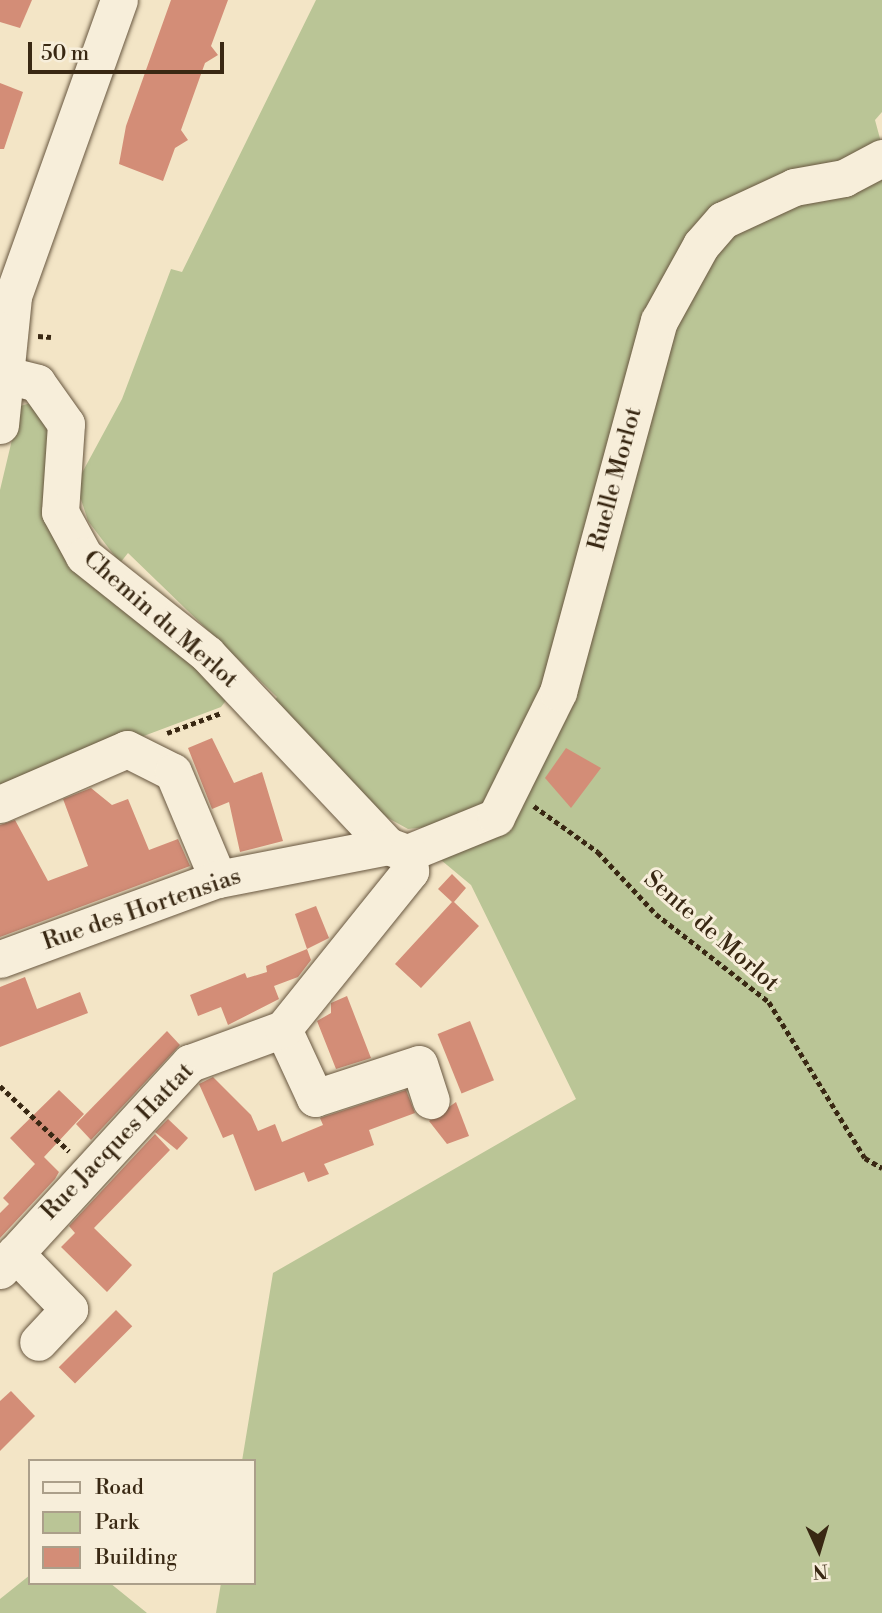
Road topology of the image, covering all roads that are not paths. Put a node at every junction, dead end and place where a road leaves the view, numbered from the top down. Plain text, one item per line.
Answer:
1 (119, 0) edge
2 (882, 158) edge
3 (6, 375) junction
4 (0, 425) edge
5 (0, 804) edge
6 (398, 849) junction
7 (218, 879) junction
8 (0, 959) edge
9 (283, 1030) junction
10 (431, 1100) dead end
11 (8, 1261) edge
12 (38, 1342) dead end

1 - 3 street
2 - 6 street, Ruelle Morlot
3 - 4 street
3 - 6 street, Chemin du Merlot
5 - 7 street
6 - 7 street, Rue des Hortensias
6 - 9 street
7 - 8 street, Rue des Hortensias
9 - 10 street
9 - 11 street, Rue Jacques Hattat
11 - 12 street

